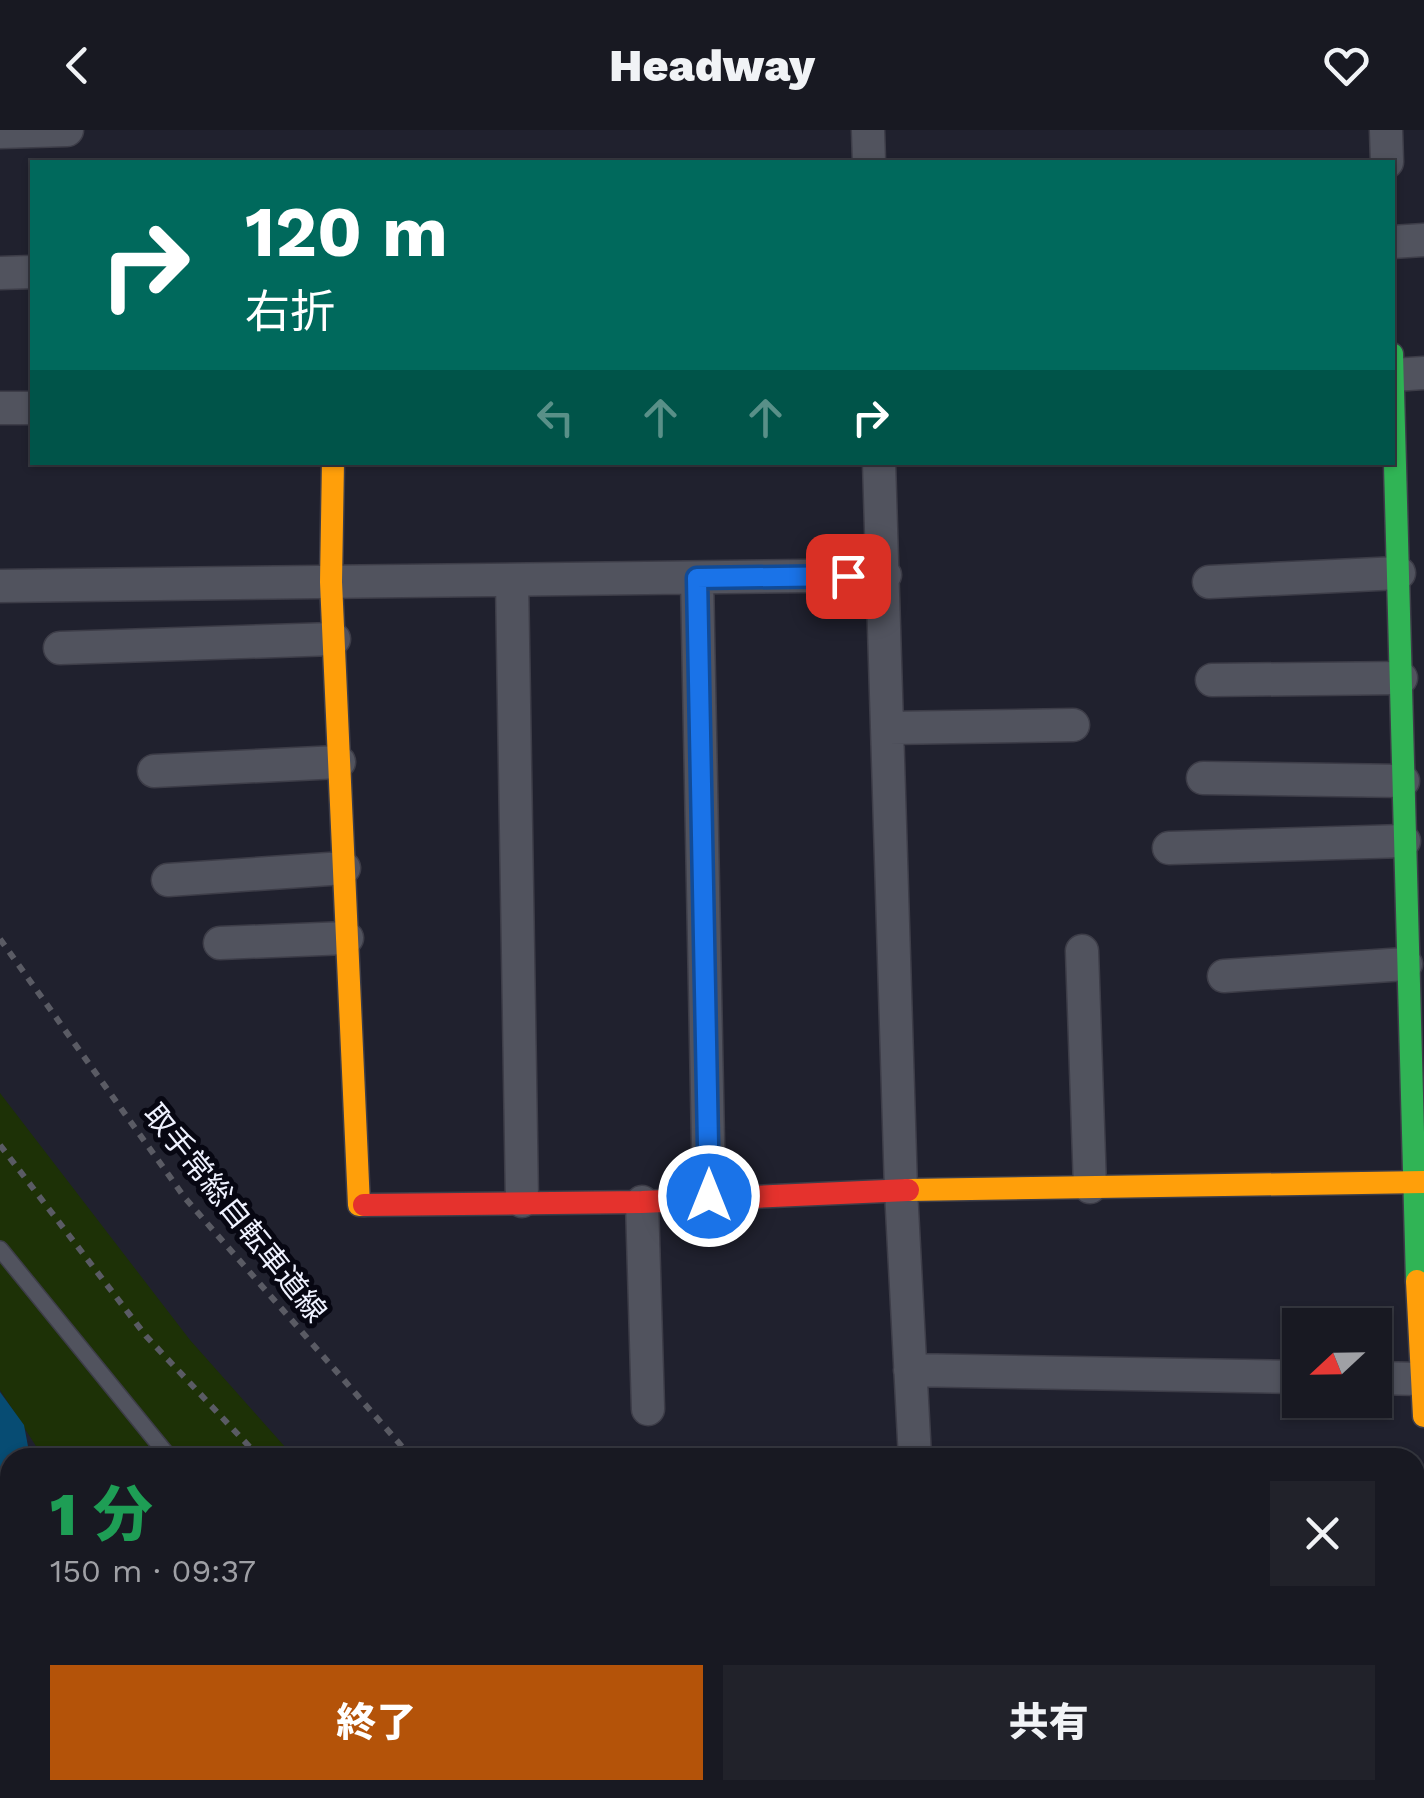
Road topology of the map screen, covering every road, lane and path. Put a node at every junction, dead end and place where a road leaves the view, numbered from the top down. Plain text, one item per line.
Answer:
1 (67, 130) edge
2 (868, 130) edge
3 (1386, 130) edge
4 (0, 132) edge
5 (869, 160) edge
6 (1387, 160) edge
7 (1424, 240) edge
8 (1395, 242) edge
9 (30, 272) edge
10 (0, 273) edge
11 (1424, 373) edge
12 (1395, 375) edge
13 (0, 408) edge
14 (30, 408) edge
15 (332, 465) edge
16 (879, 465) edge
17 (1395, 465) edge
18 (1399, 573) junction
19 (886, 576) junction
20 (697, 578) junction
21 (512, 580) junction
22 (331, 582) junction
23 (1209, 582) dead end
24 (0, 586) edge
25 (334, 639) junction
26 (60, 648) dead end
27 (1409, 669) edge
28 (1212, 680) dead end
29 (1073, 725) dead end
30 (890, 728) junction
31 (339, 762) junction
32 (154, 771) dead end
33 (1203, 778) dead end
34 (1403, 780) junction
35 (1404, 841) junction
36 (1170, 848) dead end
37 (344, 868) junction
38 (168, 880) dead end
39 (347, 938) junction
40 (0, 939) edge
41 (220, 943) dead end
42 (1082, 951) dead end
43 (1406, 964) junction
44 (1224, 976) dead end
45 (0, 1145) edge
46 (1418, 1182) edge
47 (1090, 1187) junction
48 (901, 1190) junction
49 (709, 1196) junction
50 (522, 1200) junction
51 (642, 1202) junction
52 (0, 1249) edge
53 (910, 1370) junction
54 (1282, 1377) edge
55 (1392, 1378) edge
56 (1420, 1379) junction
57 (648, 1409) dead end
58 (1424, 1416) edge
59 (162, 1448) edge
60 (251, 1448) edge
61 (403, 1448) edge
62 (914, 1448) edge

1 - 4 street
2 - 5 street
3 - 6 street
7 - 8 street
9 - 10 street
11 - 12 street
13 - 14 street
15 - 22 street
16 - 19 street
17 - 18 street
18 - 23 street
18 - 27 street
19 - 20 street
19 - 30 street
20 - 21 street
20 - 49 street
21 - 22 street
21 - 50 street
22 - 24 street
22 - 25 street
25 - 26 street
25 - 31 street
27 - 28 street
27 - 34 street
29 - 30 street
30 - 48 street
31 - 32 street
31 - 37 street
33 - 34 street
34 - 35 street
35 - 36 street
35 - 43 street
37 - 38 street
37 - 39 street
39 - 41 street
39 - 50 street
40 - 61 path, 取手常総自転車道線
42 - 47 street
43 - 44 street
43 - 46 street
45 - 60 path
46 - 47 street
46 - 56 street
47 - 48 street
48 - 49 street
48 - 53 street
49 - 51 street
50 - 51 street
51 - 57 street
52 - 59 lane
53 - 54 street
53 - 62 street
55 - 56 street
56 - 58 street

